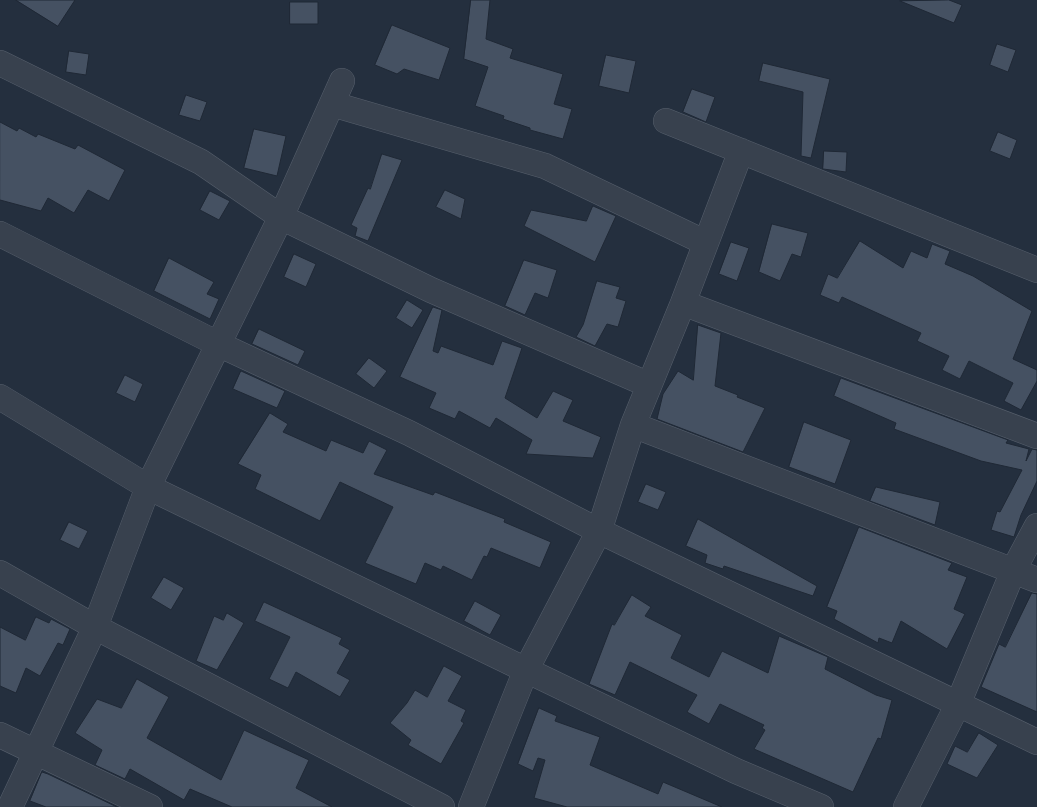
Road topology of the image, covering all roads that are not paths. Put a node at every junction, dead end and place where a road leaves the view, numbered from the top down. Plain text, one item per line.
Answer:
1 (0, 63) edge
2 (342, 81) dead end
3 (332, 104) junction
4 (666, 121) dead end
5 (741, 152) junction
6 (281, 217) junction
7 (0, 234) edge
8 (706, 243) junction
9 (1037, 270) edge
10 (684, 303) junction
11 (218, 344) junction
12 (649, 385) junction
13 (0, 398) edge
14 (632, 424) junction
15 (1037, 436) edge
16 (148, 487) junction
17 (1037, 526) edge
18 (599, 531) junction
19 (1014, 569) junction
20 (0, 574) edge
21 (1037, 580) edge
22 (95, 627) junction
23 (526, 670) junction
24 (958, 704) junction
25 (0, 735) edge
26 (1037, 742) edge
27 (34, 751) junction
28 (10, 807) edge
29 (150, 807) edge
30 (442, 807) edge
31 (472, 807) edge
32 (821, 807) edge
33 (906, 807) edge

1 - 6 street
2 - 3 street
3 - 6 street
3 - 8 street
4 - 5 street
5 - 8 street
5 - 9 street
6 - 11 street
6 - 12 street
7 - 11 street
8 - 10 street
10 - 12 street
10 - 15 street
11 - 16 street
11 - 18 street
12 - 14 street
13 - 16 street
14 - 18 street
14 - 19 street
16 - 22 street
16 - 23 street
17 - 19 street
18 - 23 street
18 - 24 street
19 - 21 street
19 - 24 street
20 - 22 street
22 - 27 street
22 - 30 street
23 - 31 street
23 - 32 street
24 - 26 street
24 - 33 street
25 - 27 street
27 - 28 street
27 - 29 street

